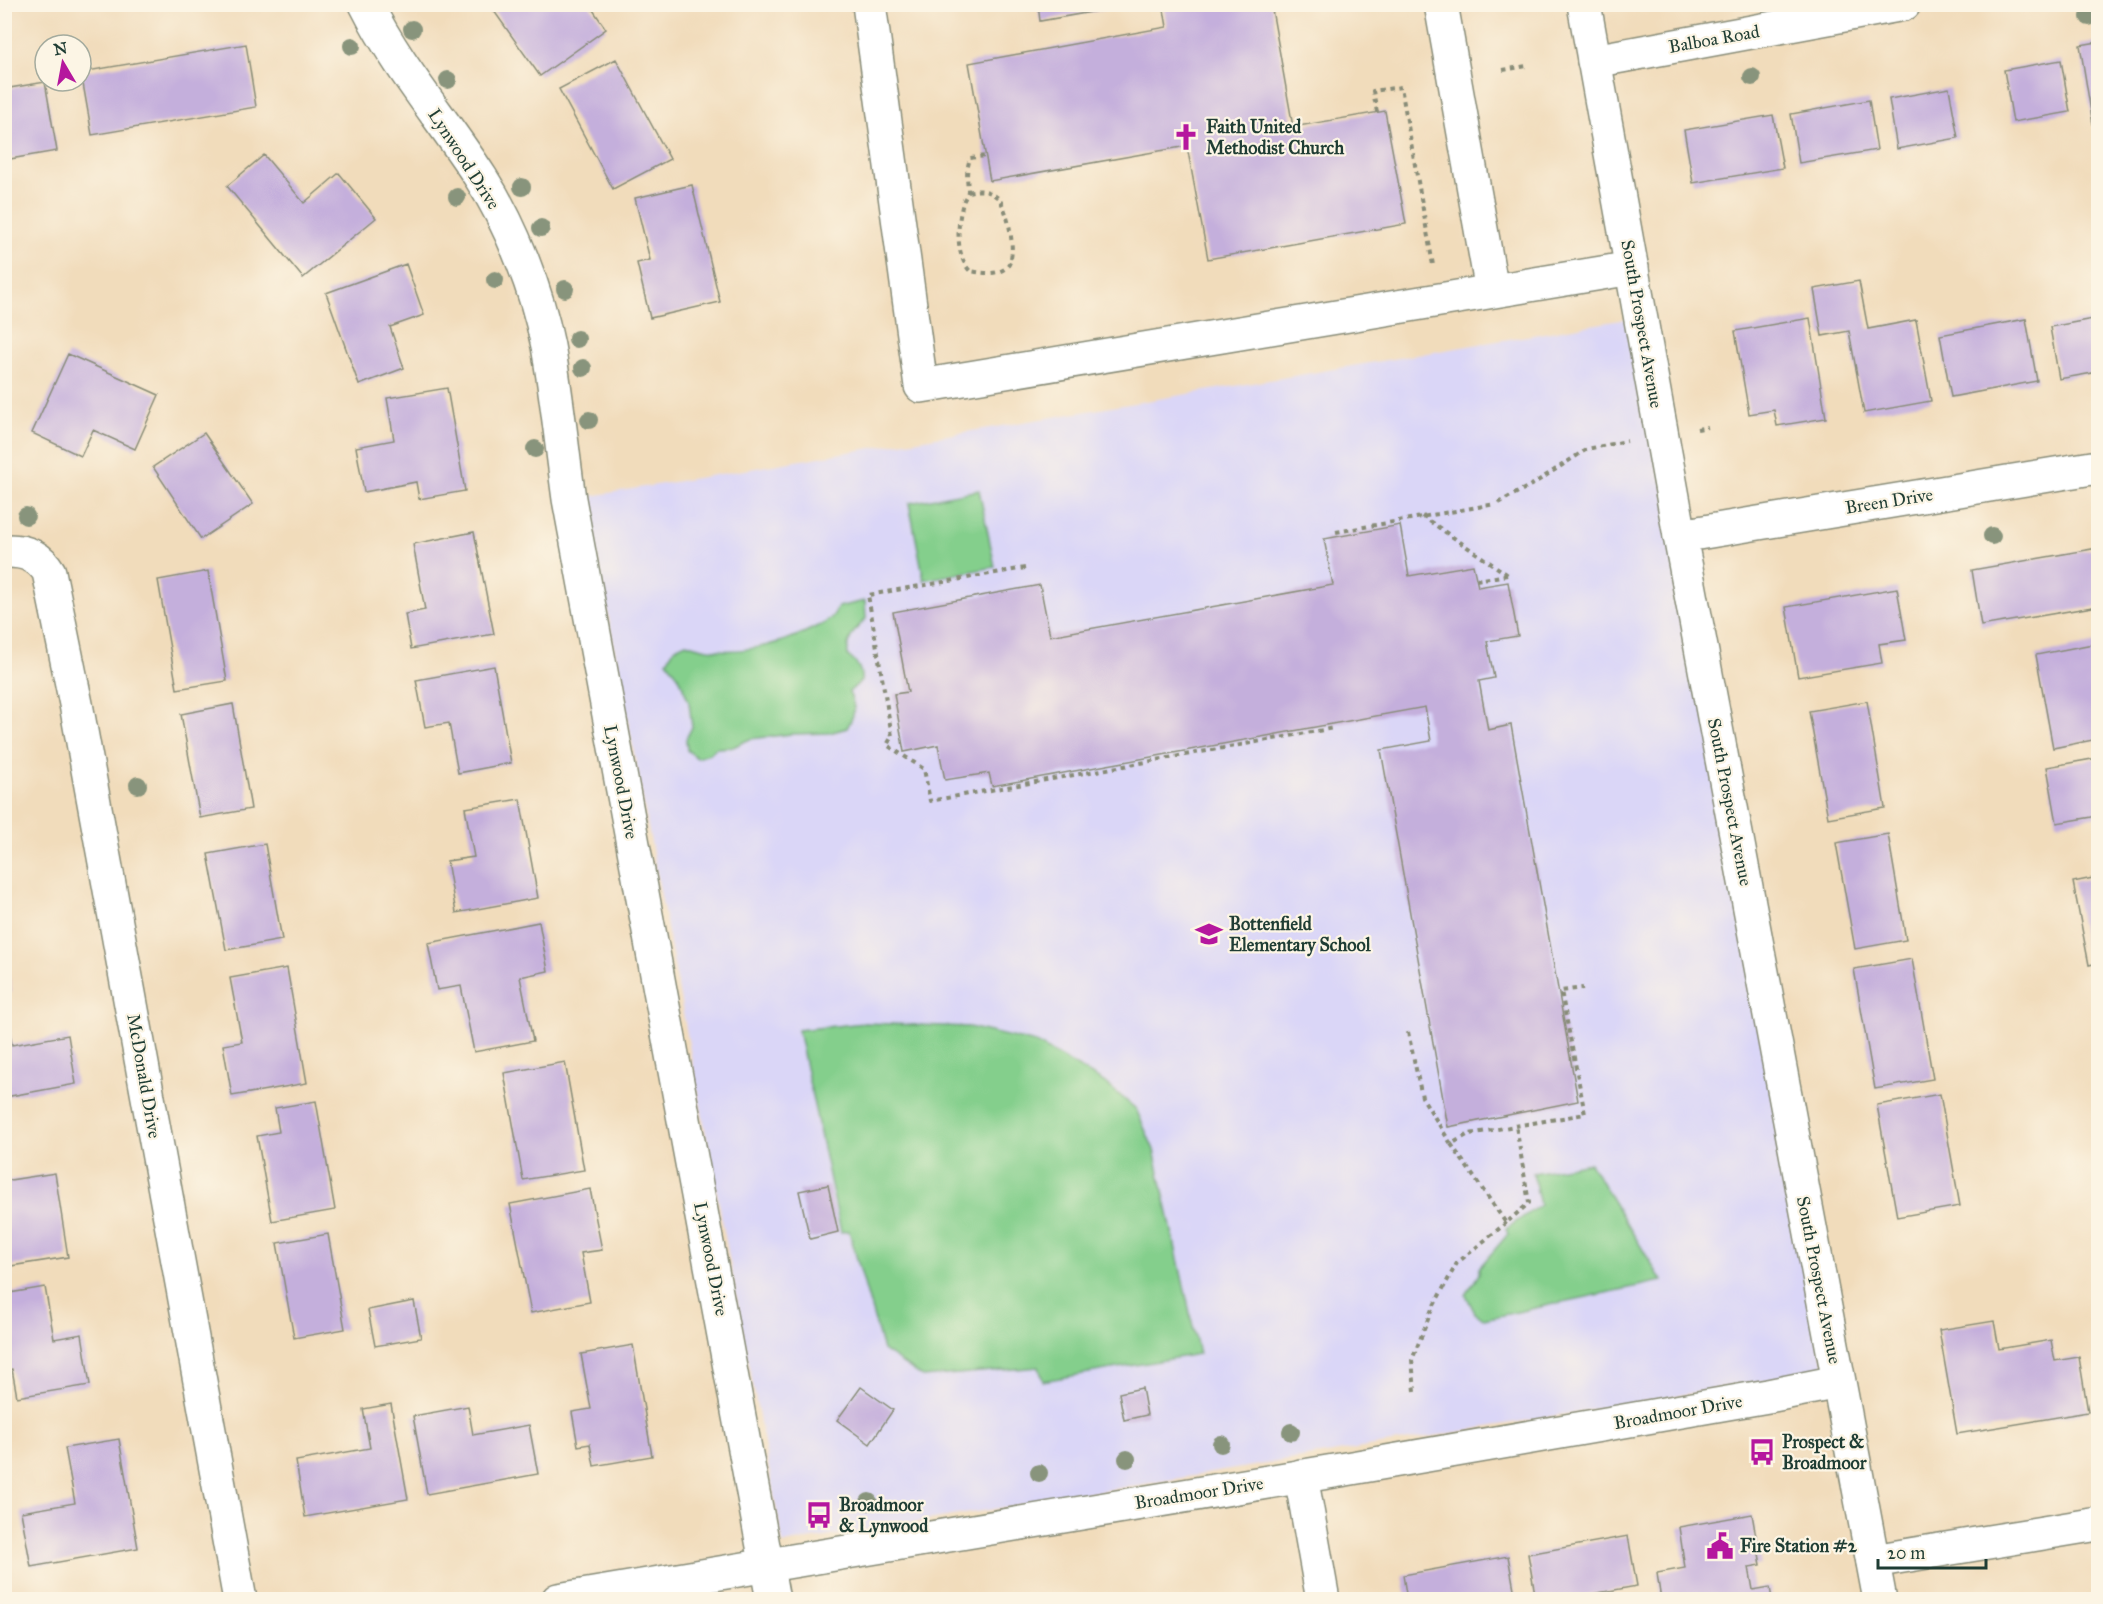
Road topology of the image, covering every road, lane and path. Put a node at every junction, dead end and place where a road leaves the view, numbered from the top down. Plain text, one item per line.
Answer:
1 (366, 4) edge
2 (869, 4) edge
3 (1441, 4) edge
4 (1584, 4) edge
5 (1904, 4) edge
6 (1594, 62) junction
7 (1527, 66) dead end
8 (1503, 70) dead end
9 (1377, 112) dead end
10 (986, 156) dead end
11 (968, 192) junction
12 (1632, 268) junction
13 (1492, 291) junction
14 (1440, 300) junction
15 (1708, 427) dead end
16 (1699, 429) dead end
17 (1610, 445) dead end
18 (2098, 467) edge
19 (1422, 516) junction
20 (1336, 532) dead end
21 (1680, 536) junction
22 (4, 551) edge
23 (1025, 568) dead end
24 (1476, 580) dead end
25 (1334, 728) dead end
26 (1583, 988) dead end
27 (1408, 1032) dead end
28 (1516, 1126) junction
29 (1451, 1144) junction
30 (1506, 1223) junction
31 (1838, 1382) junction
32 (1415, 1391) dead end
33 (1301, 1476) junction
34 (2098, 1524) edge
35 (1873, 1561) junction
36 (767, 1565) junction
37 (240, 1599) edge
38 (558, 1599) edge
39 (773, 1599) edge
40 (1323, 1599) edge
41 (1880, 1599) edge

1 - 36 street, Lynwood Drive
2 - 14 street
3 - 13 street
4 - 6 street, South Prospect Avenue
5 - 6 street, Balboa Road
6 - 12 street, South Prospect Avenue
7 - 8 path
9 - 14 path
10 - 11 path
11 - 11 path
12 - 13 street
12 - 21 street, South Prospect Avenue
13 - 14 street
15 - 16 path
17 - 19 path
18 - 21 street, Breen Drive
19 - 20 path
19 - 24 path
21 - 31 street, South Prospect Avenue
22 - 37 street, McDonald Drive
23 - 25 path
26 - 28 path
27 - 29 path
28 - 29 path
28 - 30 path
29 - 30 path
30 - 32 path
31 - 33 street, Broadmoor Drive
31 - 35 street, South Prospect Avenue
33 - 36 street, Broadmoor Drive
33 - 40 street
34 - 35 street
35 - 41 street, South Prospect Avenue
36 - 38 street, Broadmoor Drive
36 - 39 street, Lynwood Drive

